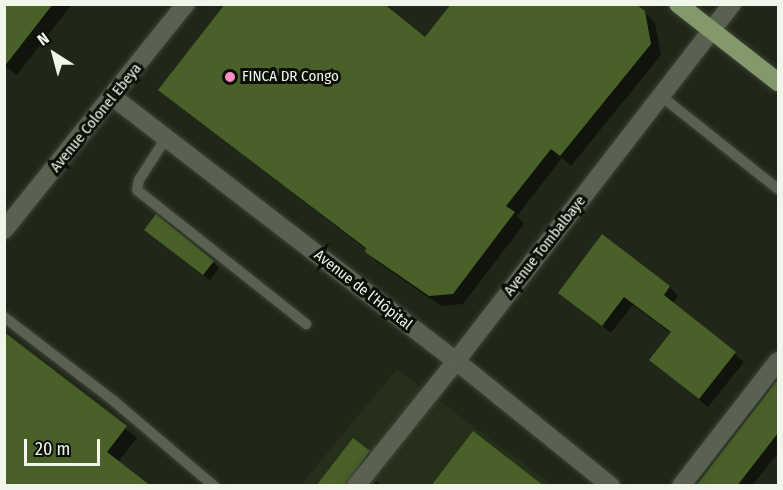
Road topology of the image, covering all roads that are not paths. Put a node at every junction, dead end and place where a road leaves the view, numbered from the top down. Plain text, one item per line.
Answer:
1 (186, 4) edge
2 (678, 4) edge
3 (732, 4) edge
4 (711, 31) junction
5 (778, 82) edge
6 (661, 96) junction
7 (113, 97) junction
8 (166, 138) junction
9 (778, 189) edge
10 (4, 230) edge
11 (4, 317) edge
12 (306, 324) dead end
13 (456, 361) junction
14 (778, 361) edge
15 (214, 486) edge
16 (356, 486) edge
17 (611, 486) edge
18 (681, 486) edge

1 - 7 street, Avenue Colonel Ebeya
2 - 4 main road
3 - 4 street, Avenue Tombalbaye
4 - 5 main road
4 - 6 street, Avenue Tombalbaye
6 - 9 lane
6 - 13 street, Avenue Tombalbaye
7 - 8 street, Avenue de l’Hôpital
7 - 10 street, Avenue Colonel Ebeya
8 - 12 lane
8 - 13 street, Avenue de l’Hôpital
11 - 15 lane
13 - 16 street, Avenue Tombalbaye
13 - 17 street, Avenue de l’Hôpital
14 - 18 street

